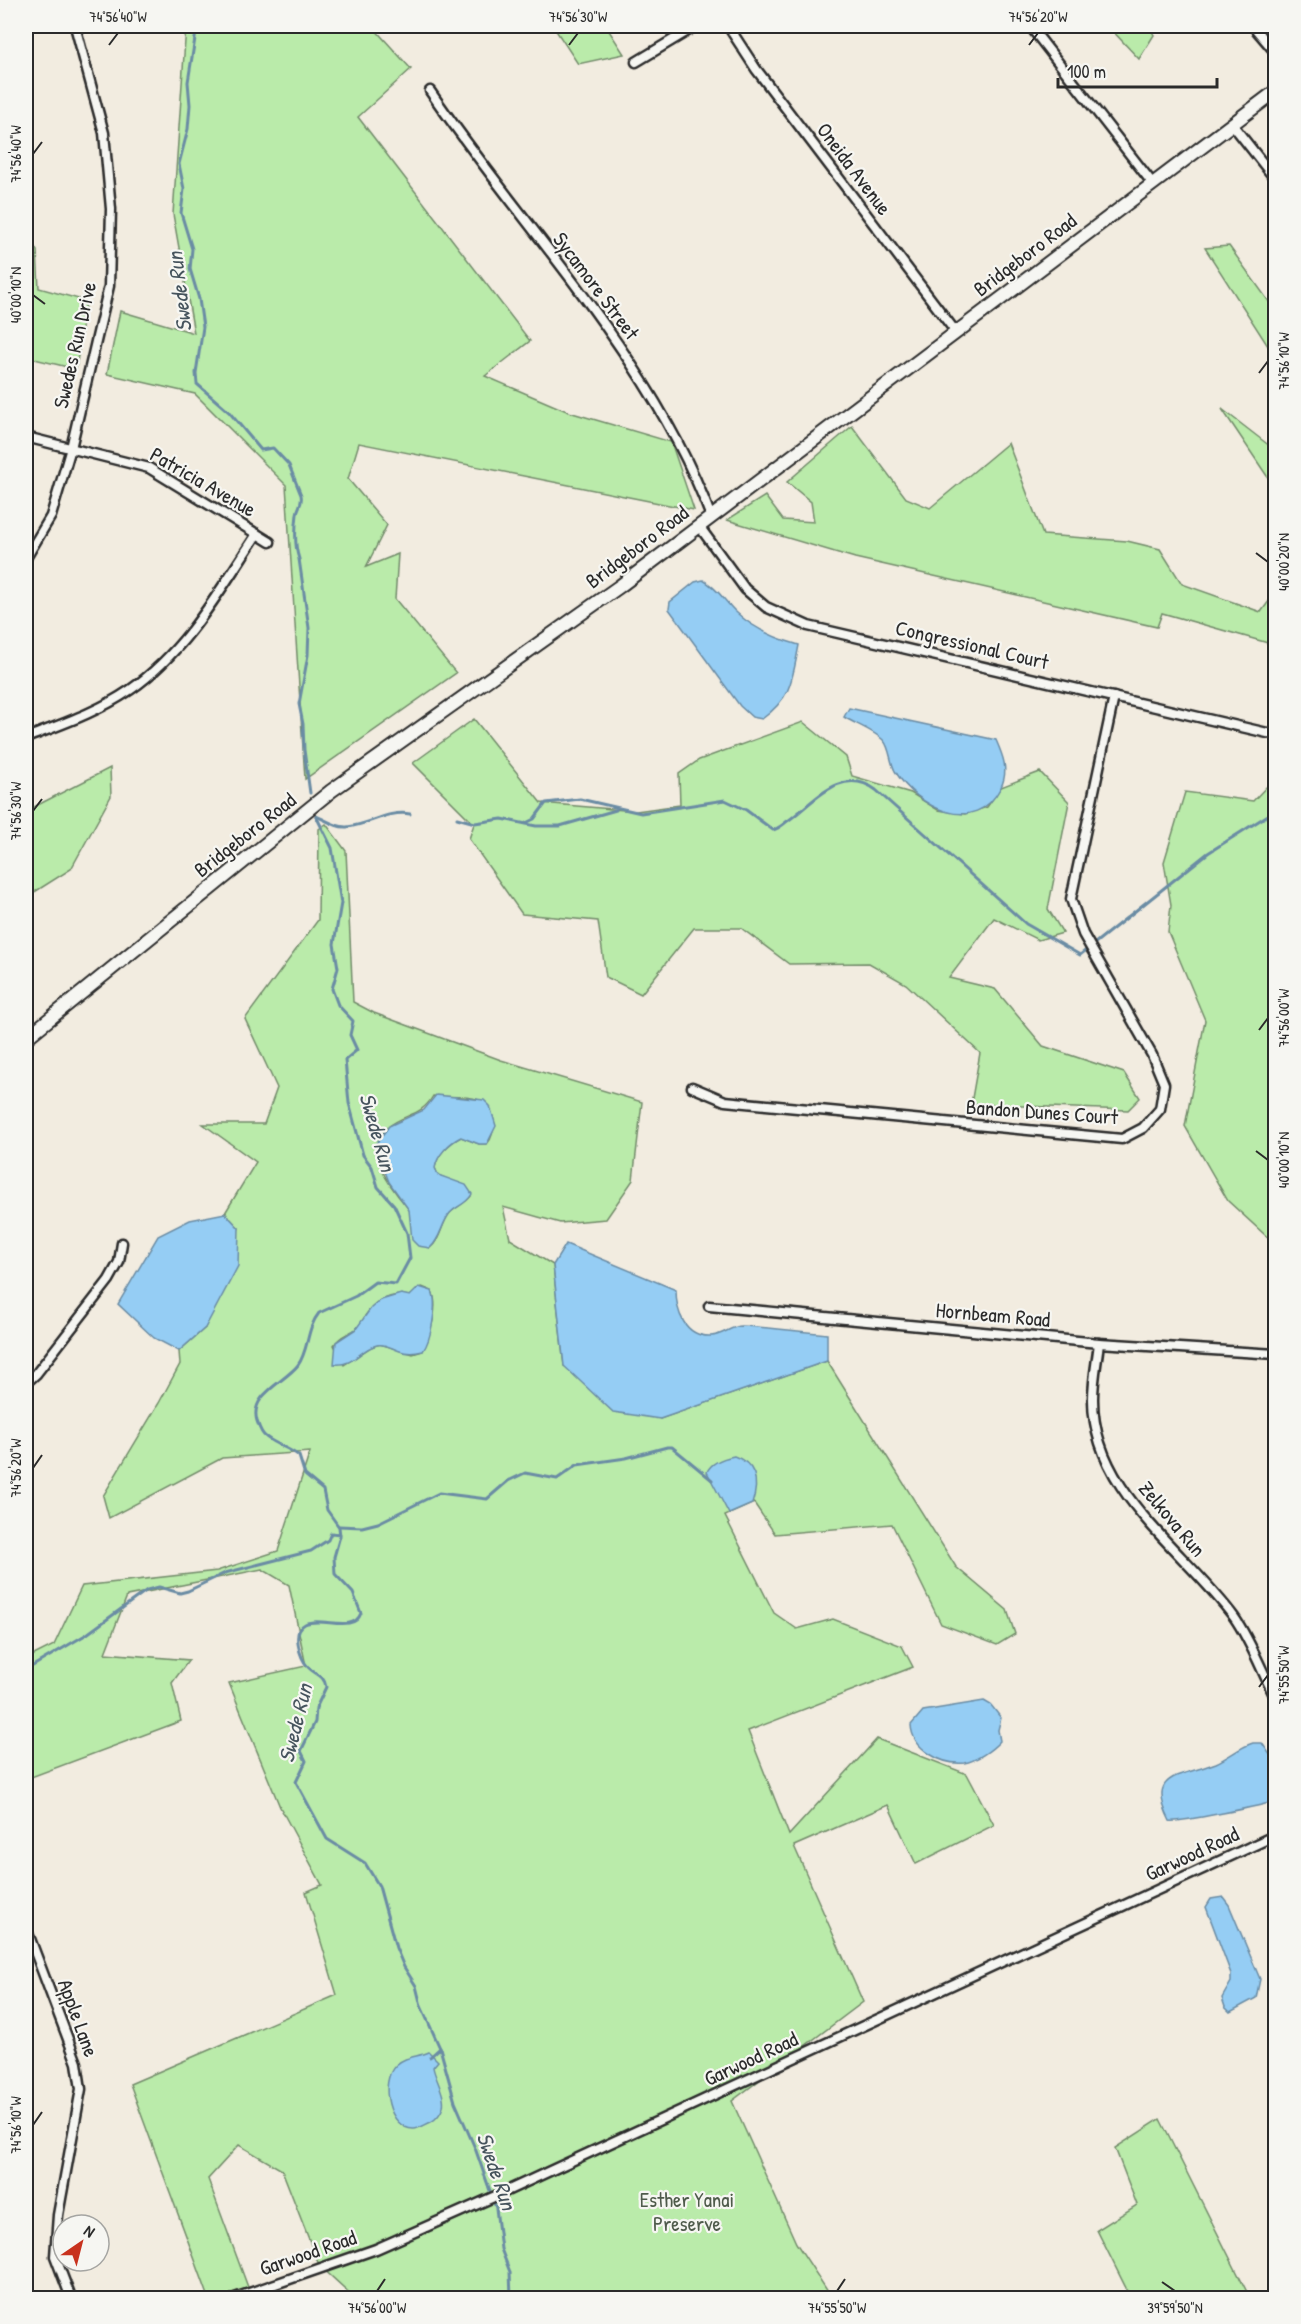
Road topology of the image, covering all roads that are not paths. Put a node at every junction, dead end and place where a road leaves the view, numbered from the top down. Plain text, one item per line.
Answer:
1 (75, 26) edge
2 (696, 26) edge
3 (728, 26) edge
4 (1030, 26) edge
5 (1253, 26) edge
6 (1275, 53) edge
7 (636, 62) dead end
8 (430, 91) dead end
9 (1275, 91) edge
10 (1232, 123) junction
11 (1275, 180) edge
12 (1153, 184) junction
13 (955, 332) junction
14 (26, 437) edge
15 (70, 448) junction
16 (711, 517) junction
17 (699, 526) junction
18 (256, 534) junction
19 (270, 542) dead end
20 (26, 558) edge
21 (1114, 697) junction
22 (1275, 735) edge
23 (26, 738) edge
24 (26, 1038) edge
25 (692, 1087) dead end
26 (122, 1243) dead end
27 (708, 1306) dead end
28 (1099, 1343) junction
29 (1275, 1353) edge
30 (26, 1383) edge
31 (1275, 1699) edge
32 (1275, 1835) edge
33 (26, 1928) edge
34 (71, 2298) edge
35 (235, 2298) edge

1 - 15 street, Swedes Run Drive
2 - 7 street
3 - 13 street, Oneida Avenue
4 - 12 street
5 - 6 street
8 - 16 street, Sycamore Street
9 - 10 main road, Bridgeboro Road
10 - 11 street
10 - 12 main road, Bridgeboro Road
12 - 13 main road, Bridgeboro Road
13 - 16 main road, Bridgeboro Road
14 - 15 street, Patricia Avenue
15 - 18 street, Patricia Avenue
15 - 20 street, Swedes Run Drive
16 - 17 main road, Bridgeboro Road
17 - 21 street, Congressional Court
17 - 24 main road, Bridgeboro Road
18 - 19 street, Patricia Avenue
18 - 23 street
21 - 22 street, Congressional Court
21 - 25 street, Bandon Dunes Court
26 - 30 street
27 - 28 street, Hornbeam Road
28 - 29 street, Hornbeam Road
28 - 31 street, Zelkova Run
32 - 35 street, Garwood Road
33 - 34 street, Apple Lane

